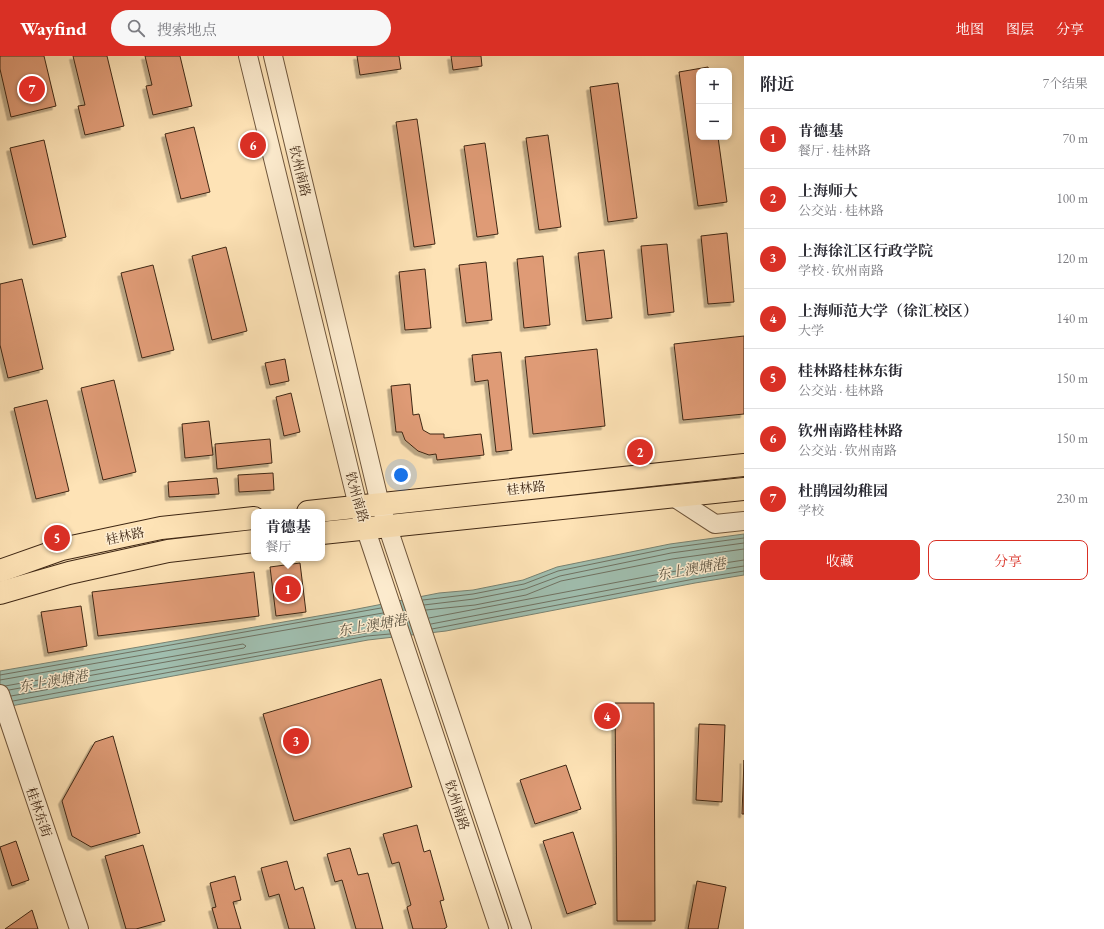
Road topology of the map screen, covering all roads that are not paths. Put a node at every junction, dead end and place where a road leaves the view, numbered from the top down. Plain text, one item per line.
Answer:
1 (248, 56) edge
2 (273, 56) edge
3 (744, 465) edge
4 (744, 489) edge
5 (672, 496) junction
6 (380, 504) junction
7 (358, 506) junction
8 (325, 510) edge
9 (251, 518) edge
10 (744, 521) edge
11 (387, 525) junction
12 (365, 528) junction
13 (325, 533) edge
14 (251, 541) edge
15 (0, 571) edge
16 (0, 593) edge
17 (0, 694) edge
18 (79, 929) edge
19 (498, 929) edge
20 (522, 929) edge

1 - 7 street, 钦州南路
2 - 6 street, 钦州南路
3 - 6 main road, 桂林路
4 - 5 main road, 桂林路
5 - 10 street
5 - 11 main road, 桂林路
6 - 7 main road, 桂林路
6 - 11 street, 钦州南路
7 - 8 main road, 桂林路
7 - 12 street, 钦州南路
9 - 15 main road, 桂林路
11 - 12 main road, 桂林路
11 - 20 street, 钦州南路
12 - 13 main road, 桂林路
12 - 19 street, 钦州南路
14 - 16 main road, 桂林路
17 - 18 street, 桂林东街

